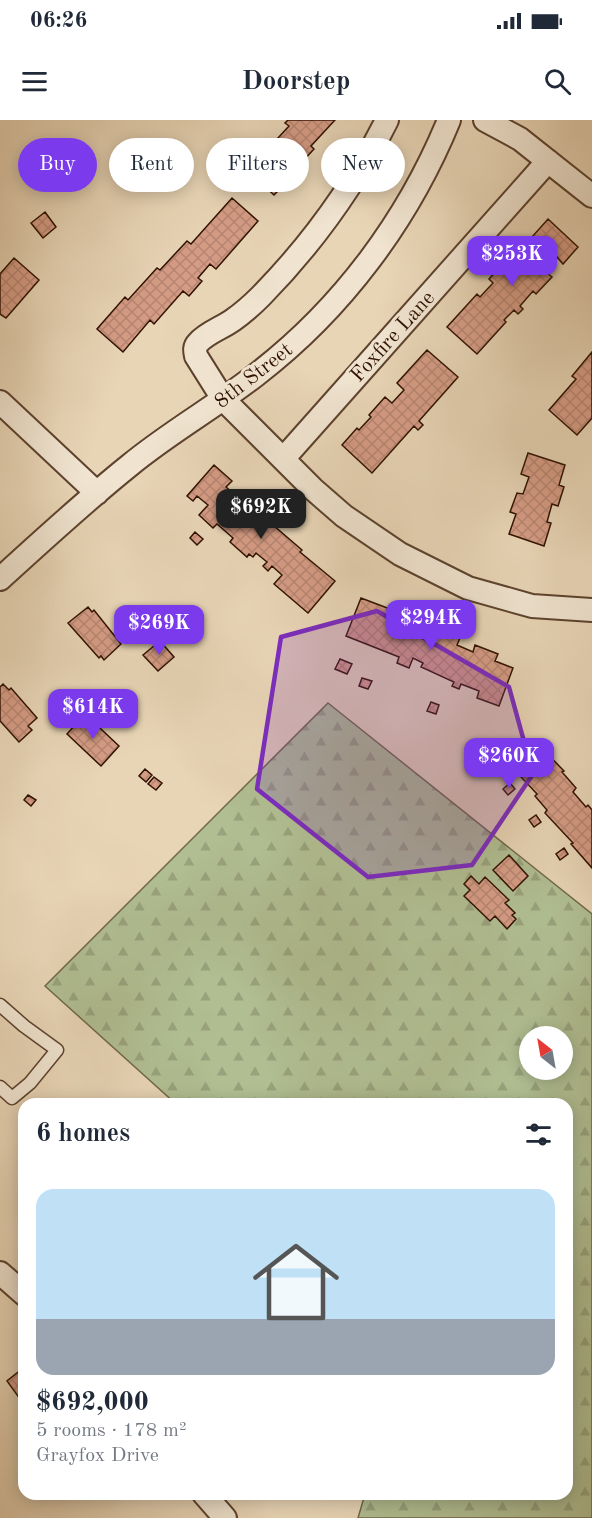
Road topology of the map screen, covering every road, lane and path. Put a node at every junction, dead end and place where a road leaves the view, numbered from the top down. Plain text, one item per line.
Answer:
1 (387, 120) edge
2 (449, 120) edge
3 (485, 120) edge
4 (548, 161) junction
5 (592, 196) edge
6 (223, 399) junction
7 (0, 402) edge
8 (284, 458) junction
9 (97, 493) junction
10 (0, 579) edge
11 (592, 610) edge
12 (0, 1005) edge
13 (0, 1087) edge
14 (0, 1273) edge
15 (18, 1289) edge
16 (209, 1500) edge
17 (225, 1518) edge

1 - 6 street
2 - 6 street, 8th Street
3 - 4 street
4 - 5 street
4 - 8 street, Foxfire Lane
6 - 8 street
6 - 9 street, 8th Street
7 - 9 street
8 - 11 street
9 - 10 street, 8th Street
12 - 13 lane
14 - 15 street
16 - 17 street

